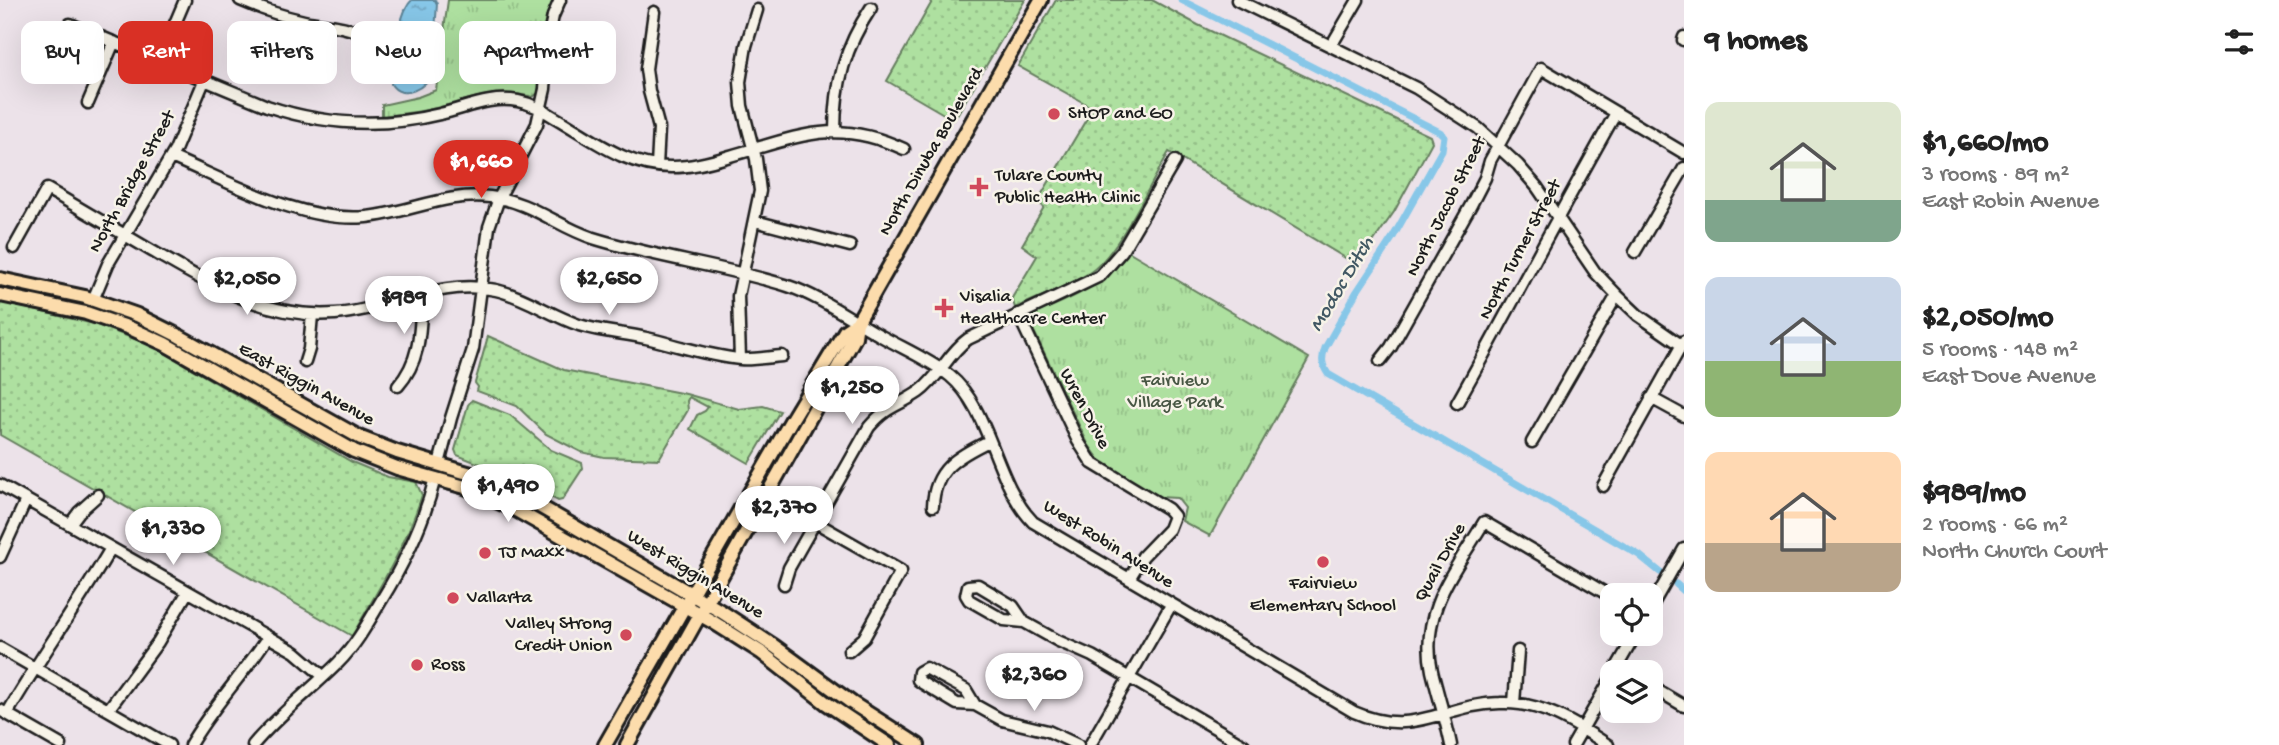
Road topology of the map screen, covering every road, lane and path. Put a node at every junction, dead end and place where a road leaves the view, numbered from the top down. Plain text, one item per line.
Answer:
1 (185, 0) edge
2 (240, 0) edge
3 (560, 0) edge
4 (1041, 0) edge
5 (1237, 0) edge
6 (1357, 0) edge
7 (871, 8) dead end
8 (757, 10) dead end
9 (653, 12) dead end
10 (176, 21) edge
11 (351, 29) edge
12 (104, 38) edge
13 (114, 42) junction
14 (118, 44) edge
15 (1331, 46) junction
16 (203, 84) edge
17 (212, 84) edge
18 (88, 103) dead end
19 (541, 109) junction
20 (1616, 113) junction
21 (835, 131) junction
22 (1498, 146) junction
23 (904, 149) dead end
24 (753, 150) junction
25 (1684, 153) edge
26 (171, 157) junction
27 (1175, 161) dead end
28 (657, 166) junction
29 (1684, 169) edge
30 (499, 198) junction
31 (1558, 215) junction
32 (755, 221) junction
33 (126, 236) junction
34 (850, 246) dead end
35 (14, 248) dead end
36 (1635, 252) dead end
37 (743, 275) junction
38 (0, 279) edge
39 (480, 288) junction
40 (422, 293) junction
41 (0, 295) edge
42 (1617, 296) junction
43 (93, 300) junction
44 (1018, 314) junction
45 (312, 315) junction
46 (857, 323) junction
47 (1683, 344) edge
48 (782, 356) dead end
49 (740, 359) junction
50 (1380, 361) dead end
51 (305, 362) dead end
52 (939, 369) junction
53 (398, 386) dead end
54 (1651, 398) junction
55 (1457, 403) dead end
56 (1684, 416) edge
57 (326, 437) junction
58 (989, 441) junction
59 (1532, 442) dead end
60 (439, 464) junction
61 (435, 478) junction
62 (0, 485) edge
63 (1603, 486) dead end
64 (98, 495) dead end
65 (26, 500) junction
66 (535, 503) junction
67 (933, 506) dead end
68 (815, 522) junction
69 (70, 524) junction
70 (111, 548) junction
71 (1684, 549) edge
72 (0, 557) edge
73 (1129, 579) junction
74 (784, 584) dead end
75 (1663, 586) edge
76 (1600, 590) edge
77 (187, 593) junction
78 (689, 600) junction
79 (1171, 605) junction
80 (704, 608) junction
81 (1024, 622) junction
82 (267, 638) junction
83 (0, 648) edge
84 (849, 651) dead end
85 (1518, 651) dead end
86 (34, 667) junction
87 (323, 676) junction
88 (1129, 677) junction
89 (1663, 693) edge
90 (1600, 700) edge
91 (1514, 703) junction
92 (975, 705) junction
93 (1684, 705) edge
94 (108, 710) junction
95 (4, 712) edge
96 (1444, 715) junction
97 (1582, 729) junction
98 (872, 734) junction
99 (61, 745) edge
100 (169, 745) edge
101 (190, 745) edge
102 (253, 745) edge
103 (605, 745) edge
104 (627, 745) edge
105 (890, 745) edge
106 (905, 745) edge
107 (918, 745) edge
108 (1078, 745) edge
109 (1090, 745) edge
110 (1244, 745) edge
111 (1451, 745) edge
112 (1573, 745) edge
113 (1608, 745) edge

1 - 10 street
2 - 11 street
3 - 19 street
4 - 46 main road, North Dinuba Boulevard
5 - 15 street
6 - 15 street
7 - 21 street
8 - 24 street
9 - 28 street
12 - 13 street
13 - 14 street
13 - 18 street
15 - 22 street
16 - 26 street, North Bridge Street
17 - 19 street
19 - 28 street
19 - 30 street
20 - 22 street, North Jacob Street
20 - 25 street
20 - 31 street, North Turner Street
21 - 23 street
21 - 24 street
22 - 31 street
22 - 50 street, North Jacob Street
24 - 28 street
24 - 32 street
26 - 30 street, West Robin Avenue
26 - 33 street, North Bridge Street
27 - 44 street
29 - 36 street
30 - 37 street, West Robin Avenue
30 - 39 street
31 - 42 street
31 - 55 street, North Turner Street
32 - 34 street
32 - 37 street
33 - 35 street
33 - 43 street, North Bridge Street
33 - 45 street
37 - 46 street, West Robin Avenue
37 - 49 street
38 - 43 main road, East Riggin Avenue
39 - 40 street
39 - 49 street
39 - 60 street
40 - 45 street
40 - 53 street
41 - 57 main road, East Riggin Avenue
42 - 47 street
42 - 59 street
43 - 60 main road, East Riggin Avenue
44 - 52 street
44 - 73 street, Wren Drive
45 - 51 street
46 - 52 street, West Robin Avenue
46 - 78 main road, North Dinuba Boulevard
46 - 80 main road, North Dinuba Boulevard
47 - 54 street
48 - 49 street
52 - 58 street, West Robin Avenue
52 - 68 street
54 - 56 street
54 - 63 street
57 - 60 main road
57 - 61 main road, East Riggin Avenue
58 - 67 street
58 - 73 street, West Robin Avenue
60 - 66 main road, West Riggin Avenue
61 - 66 main road
61 - 78 main road, West Riggin Avenue
61 - 87 street
62 - 65 street
64 - 69 street
65 - 69 street
65 - 72 street
66 - 78 main road, West Riggin Avenue
68 - 74 street
68 - 84 street
69 - 70 street
70 - 77 street
70 - 86 street
71 - 75 street
73 - 79 street, West Robin Avenue
76 - 96 street, Quail Drive
77 - 82 street
77 - 94 street
78 - 80 main road, West Riggin Avenue
78 - 103 main road, North Dinuba Boulevard
79 - 88 street
79 - 96 street, West Robin Avenue
80 - 98 main road, West Riggin Avenue
80 - 104 main road, North Dinuba Boulevard
80 - 107 main road, West Riggin Avenue
81 - 81 street
81 - 88 street
82 - 87 street
82 - 101 street
83 - 86 street
85 - 91 street
86 - 94 street
86 - 95 street
87 - 102 street
88 - 109 street
88 - 110 street
89 - 93 street
90 - 97 street
91 - 96 street, West Robin Avenue
91 - 97 street, West Robin Avenue
92 - 92 street
92 - 108 street
94 - 100 street
95 - 99 street
96 - 111 street, Quail Drive
97 - 112 street
97 - 113 street, West Robin Avenue
98 - 105 main road, West Riggin Avenue
98 - 106 main road

